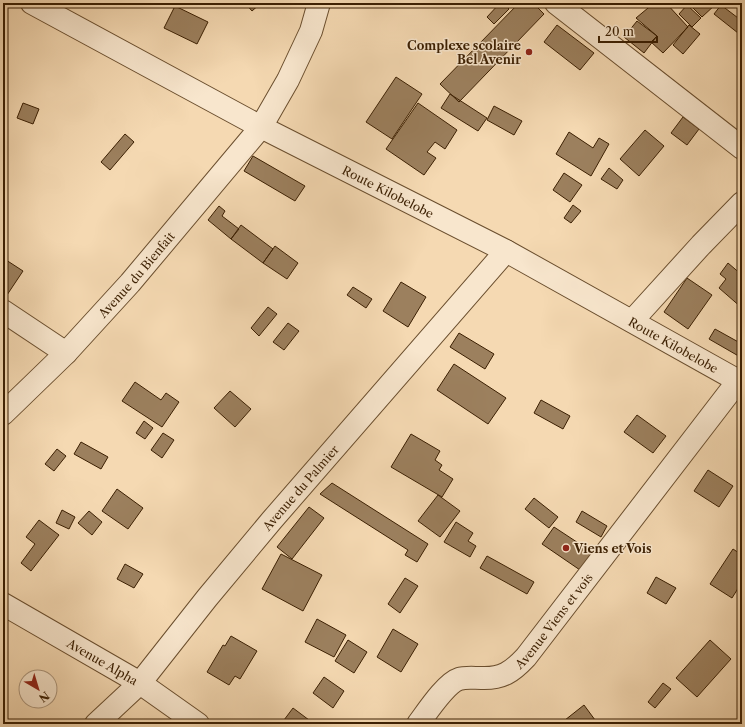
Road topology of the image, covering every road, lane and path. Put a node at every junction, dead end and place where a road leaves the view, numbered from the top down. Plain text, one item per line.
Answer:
1 (32, 3) edge
2 (556, 3) edge
3 (318, 4) edge
4 (261, 127) junction
5 (742, 148) edge
6 (742, 203) edge
7 (506, 251) junction
8 (3, 311) edge
9 (632, 321) junction
10 (66, 353) junction
11 (740, 382) edge
12 (3, 414) edge
13 (3, 604) edge
14 (140, 683) junction
15 (96, 724) edge
16 (198, 724) edge
17 (418, 724) edge

1 - 4 street, Route Kilobelobe
2 - 5 street
3 - 4 street, Avenue du Bienfait
4 - 7 street, Route Kilobelobe
4 - 10 street, Avenue du Bienfait
6 - 9 street
7 - 9 street, Route Kilobelobe
7 - 14 street, Avenue du Palmier
8 - 10 street
9 - 11 street, Route Kilobelobe
10 - 12 street, Avenue du Bienfait
11 - 17 street, Avenue Viens et vois
13 - 14 street, Avenue Alpha
14 - 15 street, Avenue du Palmier
14 - 16 street, Avenue Alpha

